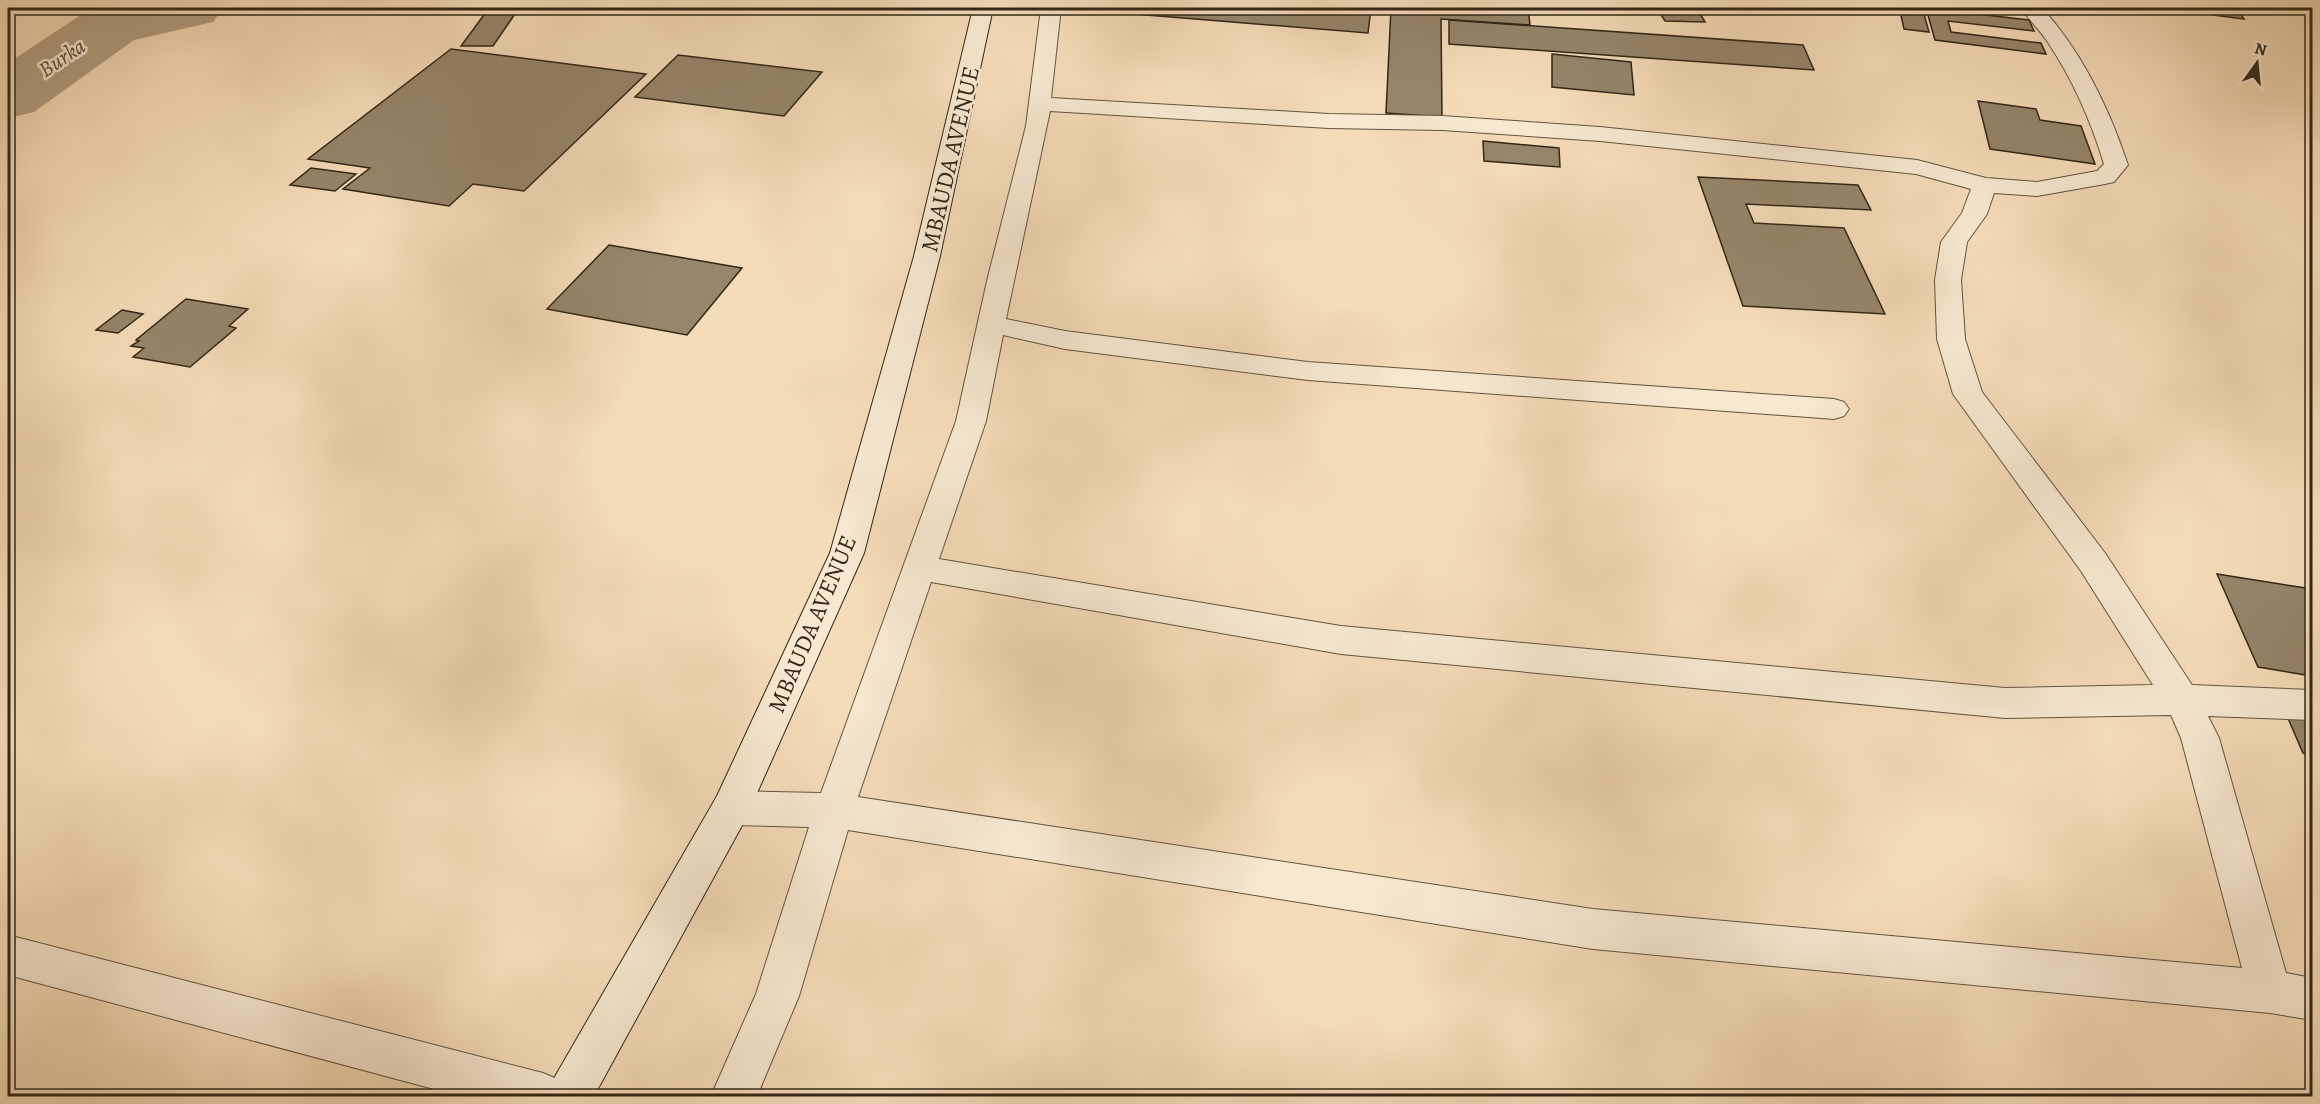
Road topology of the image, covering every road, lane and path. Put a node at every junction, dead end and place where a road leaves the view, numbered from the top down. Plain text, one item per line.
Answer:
1 (983, 8) edge
2 (1051, 8) edge
3 (2031, 8) edge
4 (1039, 104) junction
5 (1985, 185) junction
6 (991, 324) junction
7 (1834, 409) dead end
8 (920, 568) junction
9 (2182, 700) junction
10 (2313, 705) edge
11 (731, 808) junction
12 (834, 811) junction
13 (8, 955) edge
14 (2270, 992) junction
15 (2313, 999) edge
16 (543, 1096) edge
17 (569, 1096) edge
18 (734, 1096) edge

1 - 11 street, MBAUDA AVENUE
2 - 4 street
3 - 5 street
4 - 5 street
4 - 6 street
5 - 9 street
6 - 7 street
6 - 8 street
8 - 9 street
8 - 12 street
9 - 10 street
9 - 14 street
11 - 12 street
11 - 17 street, MBAUDA AVENUE
12 - 14 street
12 - 18 street
13 - 16 street
14 - 15 street

